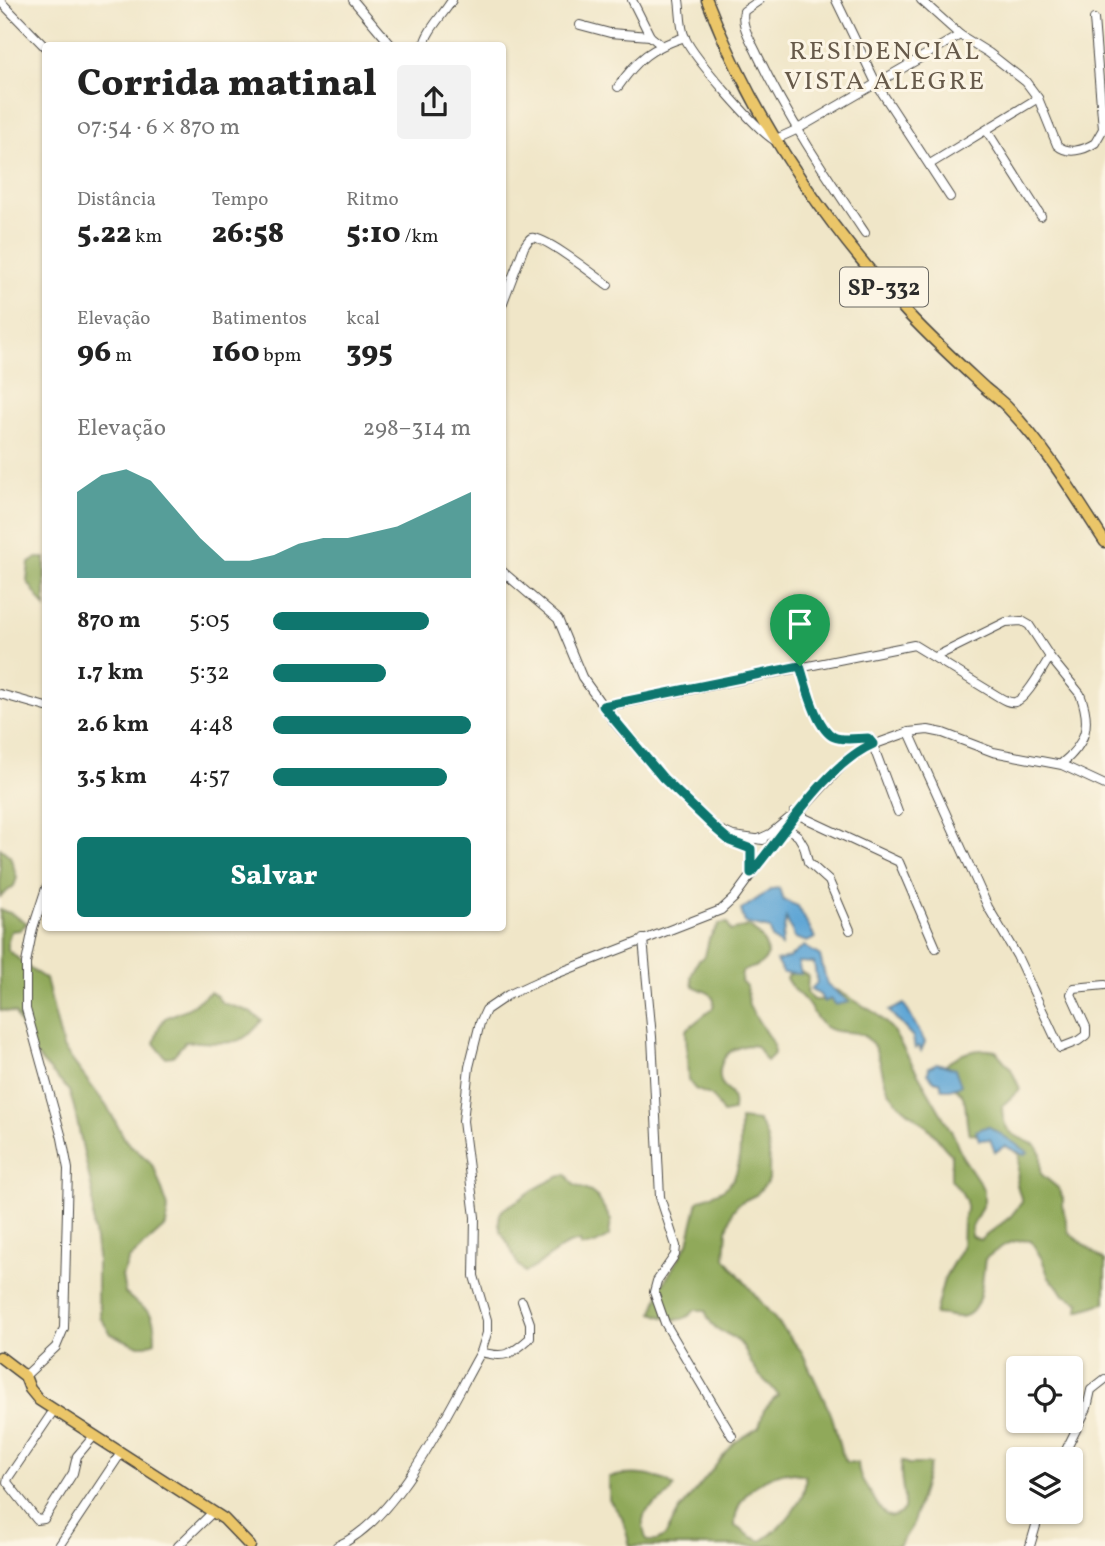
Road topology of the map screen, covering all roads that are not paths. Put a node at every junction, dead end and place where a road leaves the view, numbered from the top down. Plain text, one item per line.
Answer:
1 (352, 0) edge
2 (452, 0) edge
3 (632, 0) edge
4 (679, 0) edge
5 (706, 0) edge
6 (760, 0) edge
7 (836, 0) edge
8 (921, 0) edge
9 (0, 1) edge
10 (1094, 19) dead end
11 (580, 25) dead end
12 (960, 35) junction
13 (650, 36) junction
14 (685, 37) junction
15 (389, 42) edge
16 (425, 42) edge
17 (42, 44) edge
18 (661, 45) junction
19 (877, 85) junction
20 (618, 87) dead end
21 (1038, 98) junction
22 (796, 130) junction
23 (987, 131) junction
24 (774, 140) junction
25 (930, 164) junction
26 (950, 197) dead end
27 (1041, 216) dead end
28 (865, 233) dead end
29 (608, 285) dead end
30 (506, 294) edge
31 (1105, 542) edge
32 (506, 574) edge
33 (935, 657) junction
34 (1050, 657) junction
35 (800, 666) junction
36 (0, 694) edge
37 (42, 706) edge
38 (603, 706) junction
39 (909, 732) junction
40 (873, 744) junction
41 (1075, 754) junction
42 (1061, 764) junction
43 (1074, 770) junction
44 (1105, 785) edge
45 (898, 813) dead end
46 (795, 814) junction
47 (786, 827) junction
48 (716, 829) junction
49 (757, 839) junction
50 (751, 850) junction
51 (767, 852) junction
52 (751, 873) junction
53 (42, 900) edge
54 (850, 930) dead end
55 (643, 939) junction
56 (936, 948) dead end
57 (1105, 985) edge
58 (522, 1301) dead end
59 (481, 1352) junction
60 (0, 1357) edge
61 (25, 1376) junction
62 (1105, 1379) edge
63 (54, 1410) junction
64 (94, 1436) junction
65 (732, 1436) dead end
66 (1068, 1447) edge
67 (121, 1453) junction
68 (213, 1512) junction
69 (1036, 1524) edge
70 (59, 1546) edge
71 (178, 1546) edge
72 (250, 1546) edge
73 (337, 1546) edge
74 (1030, 1546) edge

1 - 15 street
2 - 16 street
3 - 13 street
4 - 14 street
5 - 24 main road, SP-332
6 - 22 street
7 - 19 street
8 - 12 street
9 - 17 street
10 - 21 street
11 - 13 street
12 - 19 street
12 - 21 street
13 - 18 street
14 - 18 street
14 - 24 street
18 - 20 street
19 - 22 street
19 - 25 street
21 - 23 street
22 - 24 street
22 - 28 street
23 - 25 street
23 - 27 street
24 - 31 main road, SP-332
25 - 26 street
29 - 30 street
32 - 38 street
33 - 34 street
33 - 34 street
33 - 35 street
34 - 41 street
35 - 38 street
35 - 40 street
36 - 37 street
38 - 48 street
39 - 40 street
39 - 42 street
39 - 57 street
40 - 45 street
40 - 46 street
41 - 42 street
41 - 43 street
42 - 43 street
43 - 44 street
46 - 47 street
46 - 49 street
46 - 56 street
47 - 51 street
47 - 54 street
48 - 49 street
48 - 50 street
49 - 50 street
49 - 51 street
50 - 51 street
50 - 52 street
51 - 52 street
52 - 55 street
53 - 61 street
55 - 59 street
55 - 65 street
58 - 59 street
59 - 73 street
60 - 61 main road
61 - 63 main road
62 - 66 street
63 - 64 main road
63 - 64 street
64 - 67 main road
67 - 68 main road
67 - 70 street
68 - 71 street
68 - 72 main road
69 - 74 street

